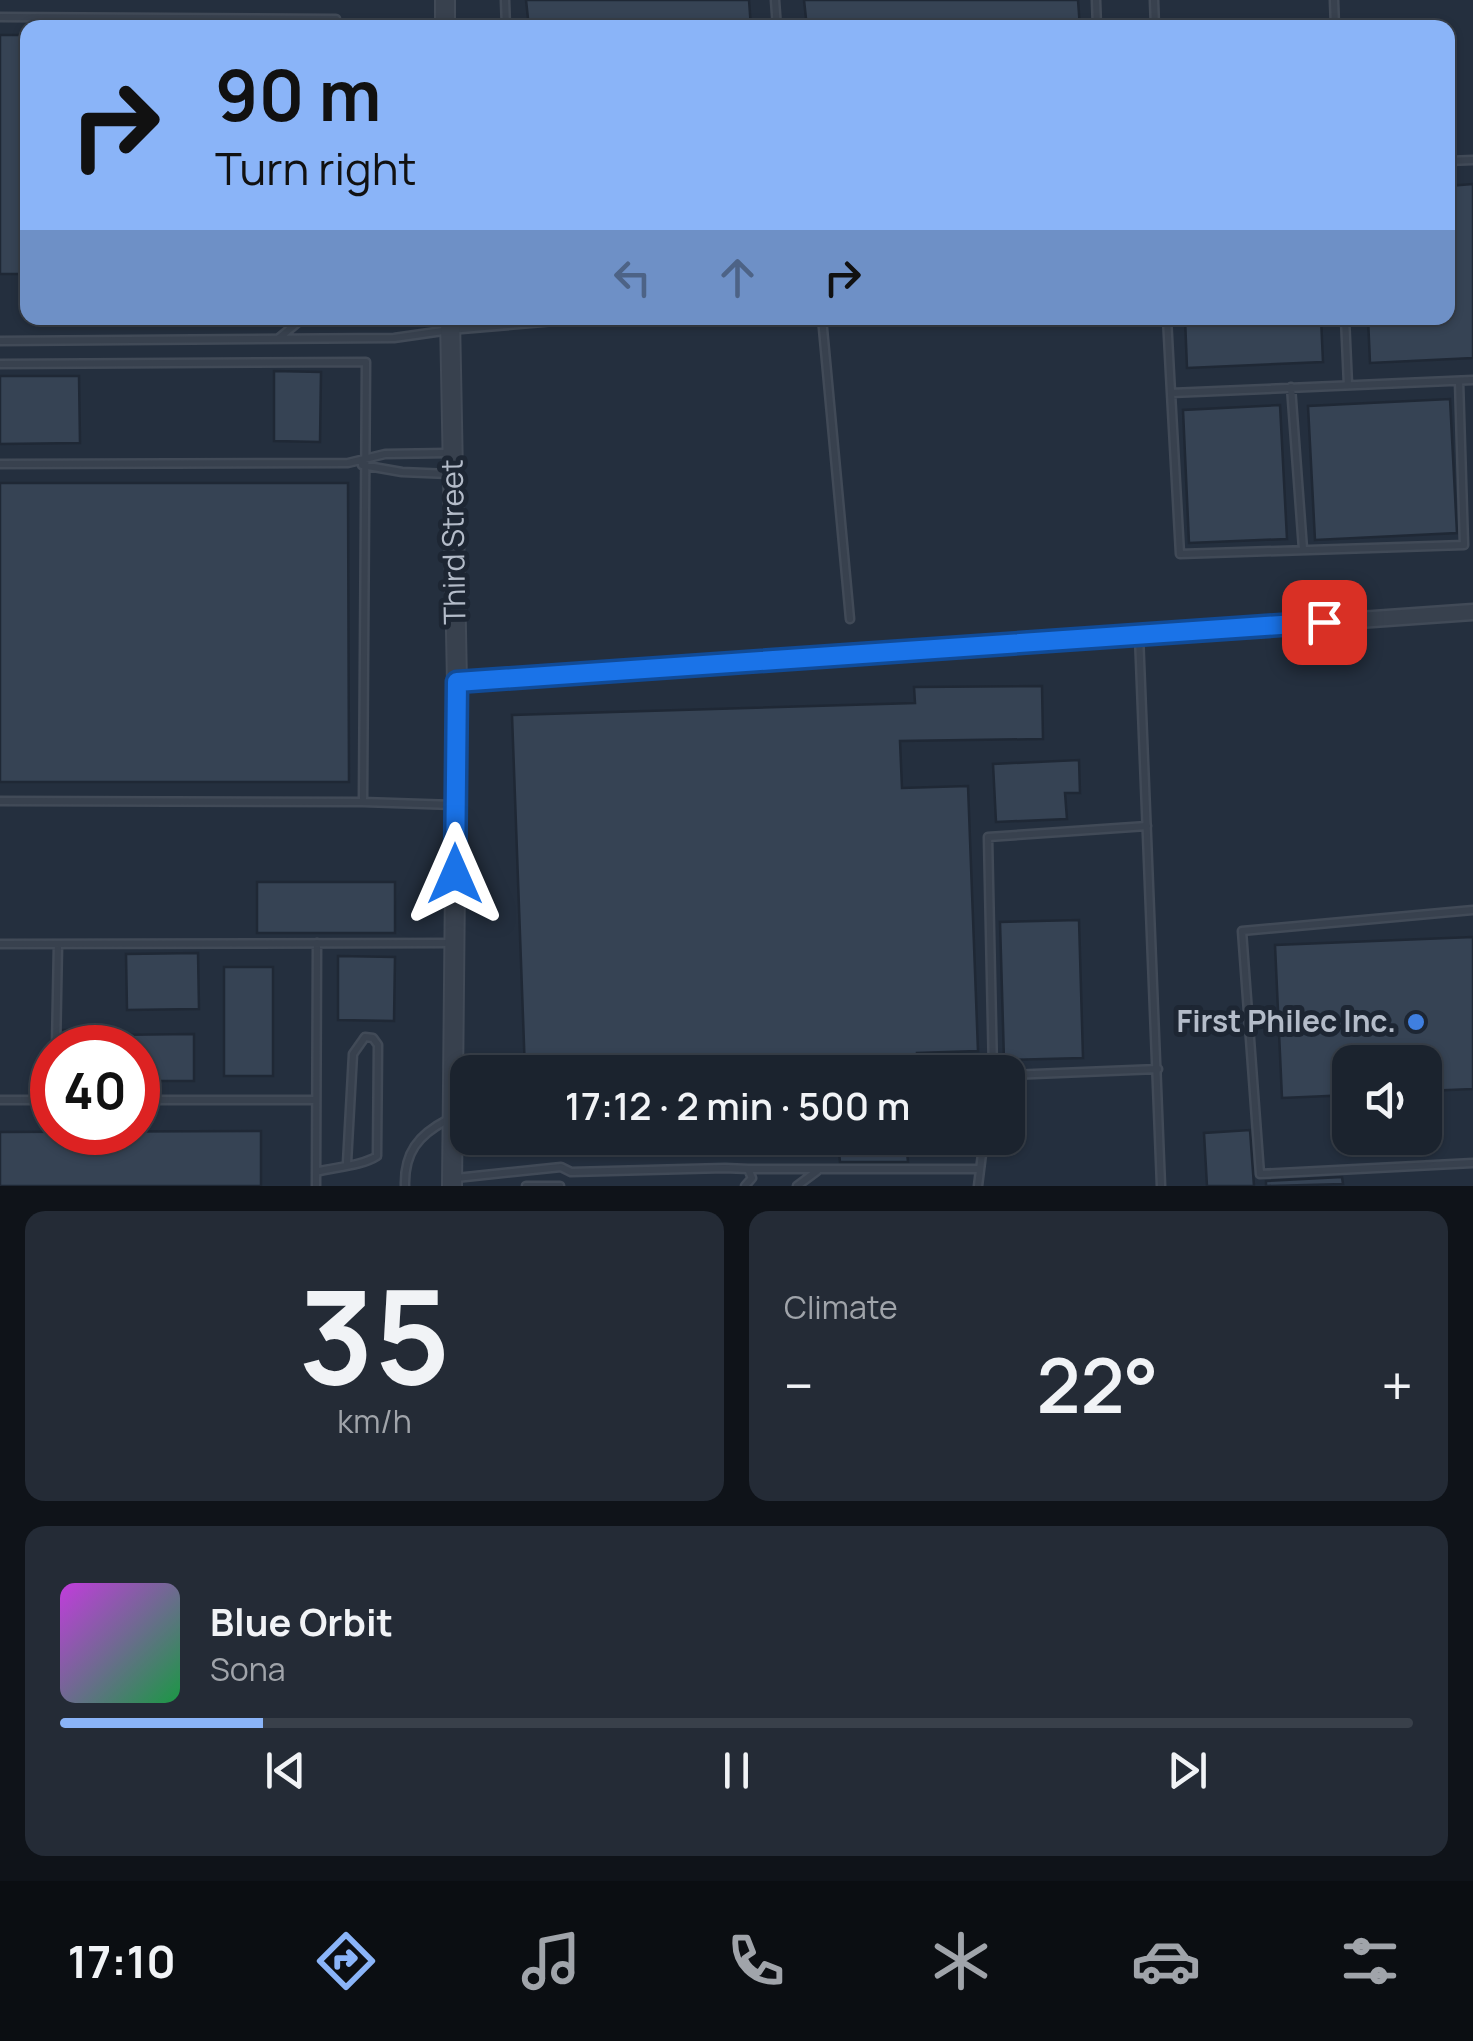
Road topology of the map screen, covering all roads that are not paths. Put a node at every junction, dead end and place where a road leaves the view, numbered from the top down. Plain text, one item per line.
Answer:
1 (0, 17) edge
2 (336, 20) edge
3 (295, 325) edge
4 (446, 325) edge
5 (450, 325) edge
6 (823, 325) edge
7 (1167, 325) edge
8 (1345, 325) edge
9 (279, 338) junction
10 (0, 341) edge
11 (0, 364) edge
12 (1473, 380) edge
13 (1460, 382) junction
14 (1348, 385) junction
15 (1290, 387) junction
16 (1171, 393) junction
17 (452, 453) junction
18 (365, 462) junction
19 (0, 464) edge
20 (453, 474) junction
21 (1303, 550) junction
22 (1473, 612) edge
23 (850, 619) dead end
24 (1138, 635) junction
25 (457, 682) junction
26 (0, 800) edge
27 (363, 802) junction
28 (456, 806) junction
29 (1147, 826) junction
30 (1473, 910) edge
31 (317, 943) junction
32 (455, 943) junction
33 (0, 944) edge
34 (58, 944) junction
35 (56, 1025) edge
36 (454, 1055) edge
37 (993, 1055) edge
38 (1158, 1069) junction
39 (1025, 1075) edge
40 (0, 1100) edge
41 (30, 1100) edge
42 (160, 1100) edge
43 (316, 1100) junction
44 (450, 1119) edge
45 (452, 1155) edge
46 (982, 1155) edge
47 (347, 1163) junction
48 (1473, 1164) edge
49 (748, 1169) junction
50 (980, 1169) junction
51 (818, 1170) junction
52 (316, 1172) junction
53 (452, 1182) edge
54 (316, 1186) edge
55 (405, 1186) edge
56 (526, 1186) edge
57 (560, 1186) edge
58 (746, 1186) edge
59 (797, 1186) edge
60 (978, 1186) edge
61 (1161, 1186) edge

1 - 2 lane
3 - 9 lane
4 - 9 lane
5 - 17 street, Third Street
6 - 23 lane
7 - 16 lane
8 - 14 lane
9 - 10 lane
11 - 18 lane
12 - 13 lane
13 - 14 lane
13 - 21 lane
14 - 15 lane
15 - 16 lane
15 - 21 lane
16 - 21 lane
17 - 18 lane
17 - 20 street, Third Street
18 - 19 lane
18 - 20 lane
18 - 27 lane
20 - 25 street, Third Street
22 - 24 street
24 - 25 street
24 - 29 lane
25 - 28 street, Third Street
26 - 27 lane
27 - 28 lane
28 - 32 street, Third Street
29 - 37 lane
29 - 38 lane
30 - 48 lane
31 - 32 lane
31 - 34 lane
31 - 43 lane
32 - 36 street, Third Street
33 - 34 lane
34 - 35 lane
38 - 39 lane
38 - 61 lane
40 - 41 lane
42 - 43 lane
43 - 52 lane
44 - 55 lane
45 - 53 street, Third Street
46 - 50 lane
47 - 47 lane
47 - 52 lane
49 - 51 lane
49 - 53 lane
49 - 58 lane
50 - 51 lane
50 - 60 lane
51 - 59 lane
52 - 54 lane
56 - 57 lane

